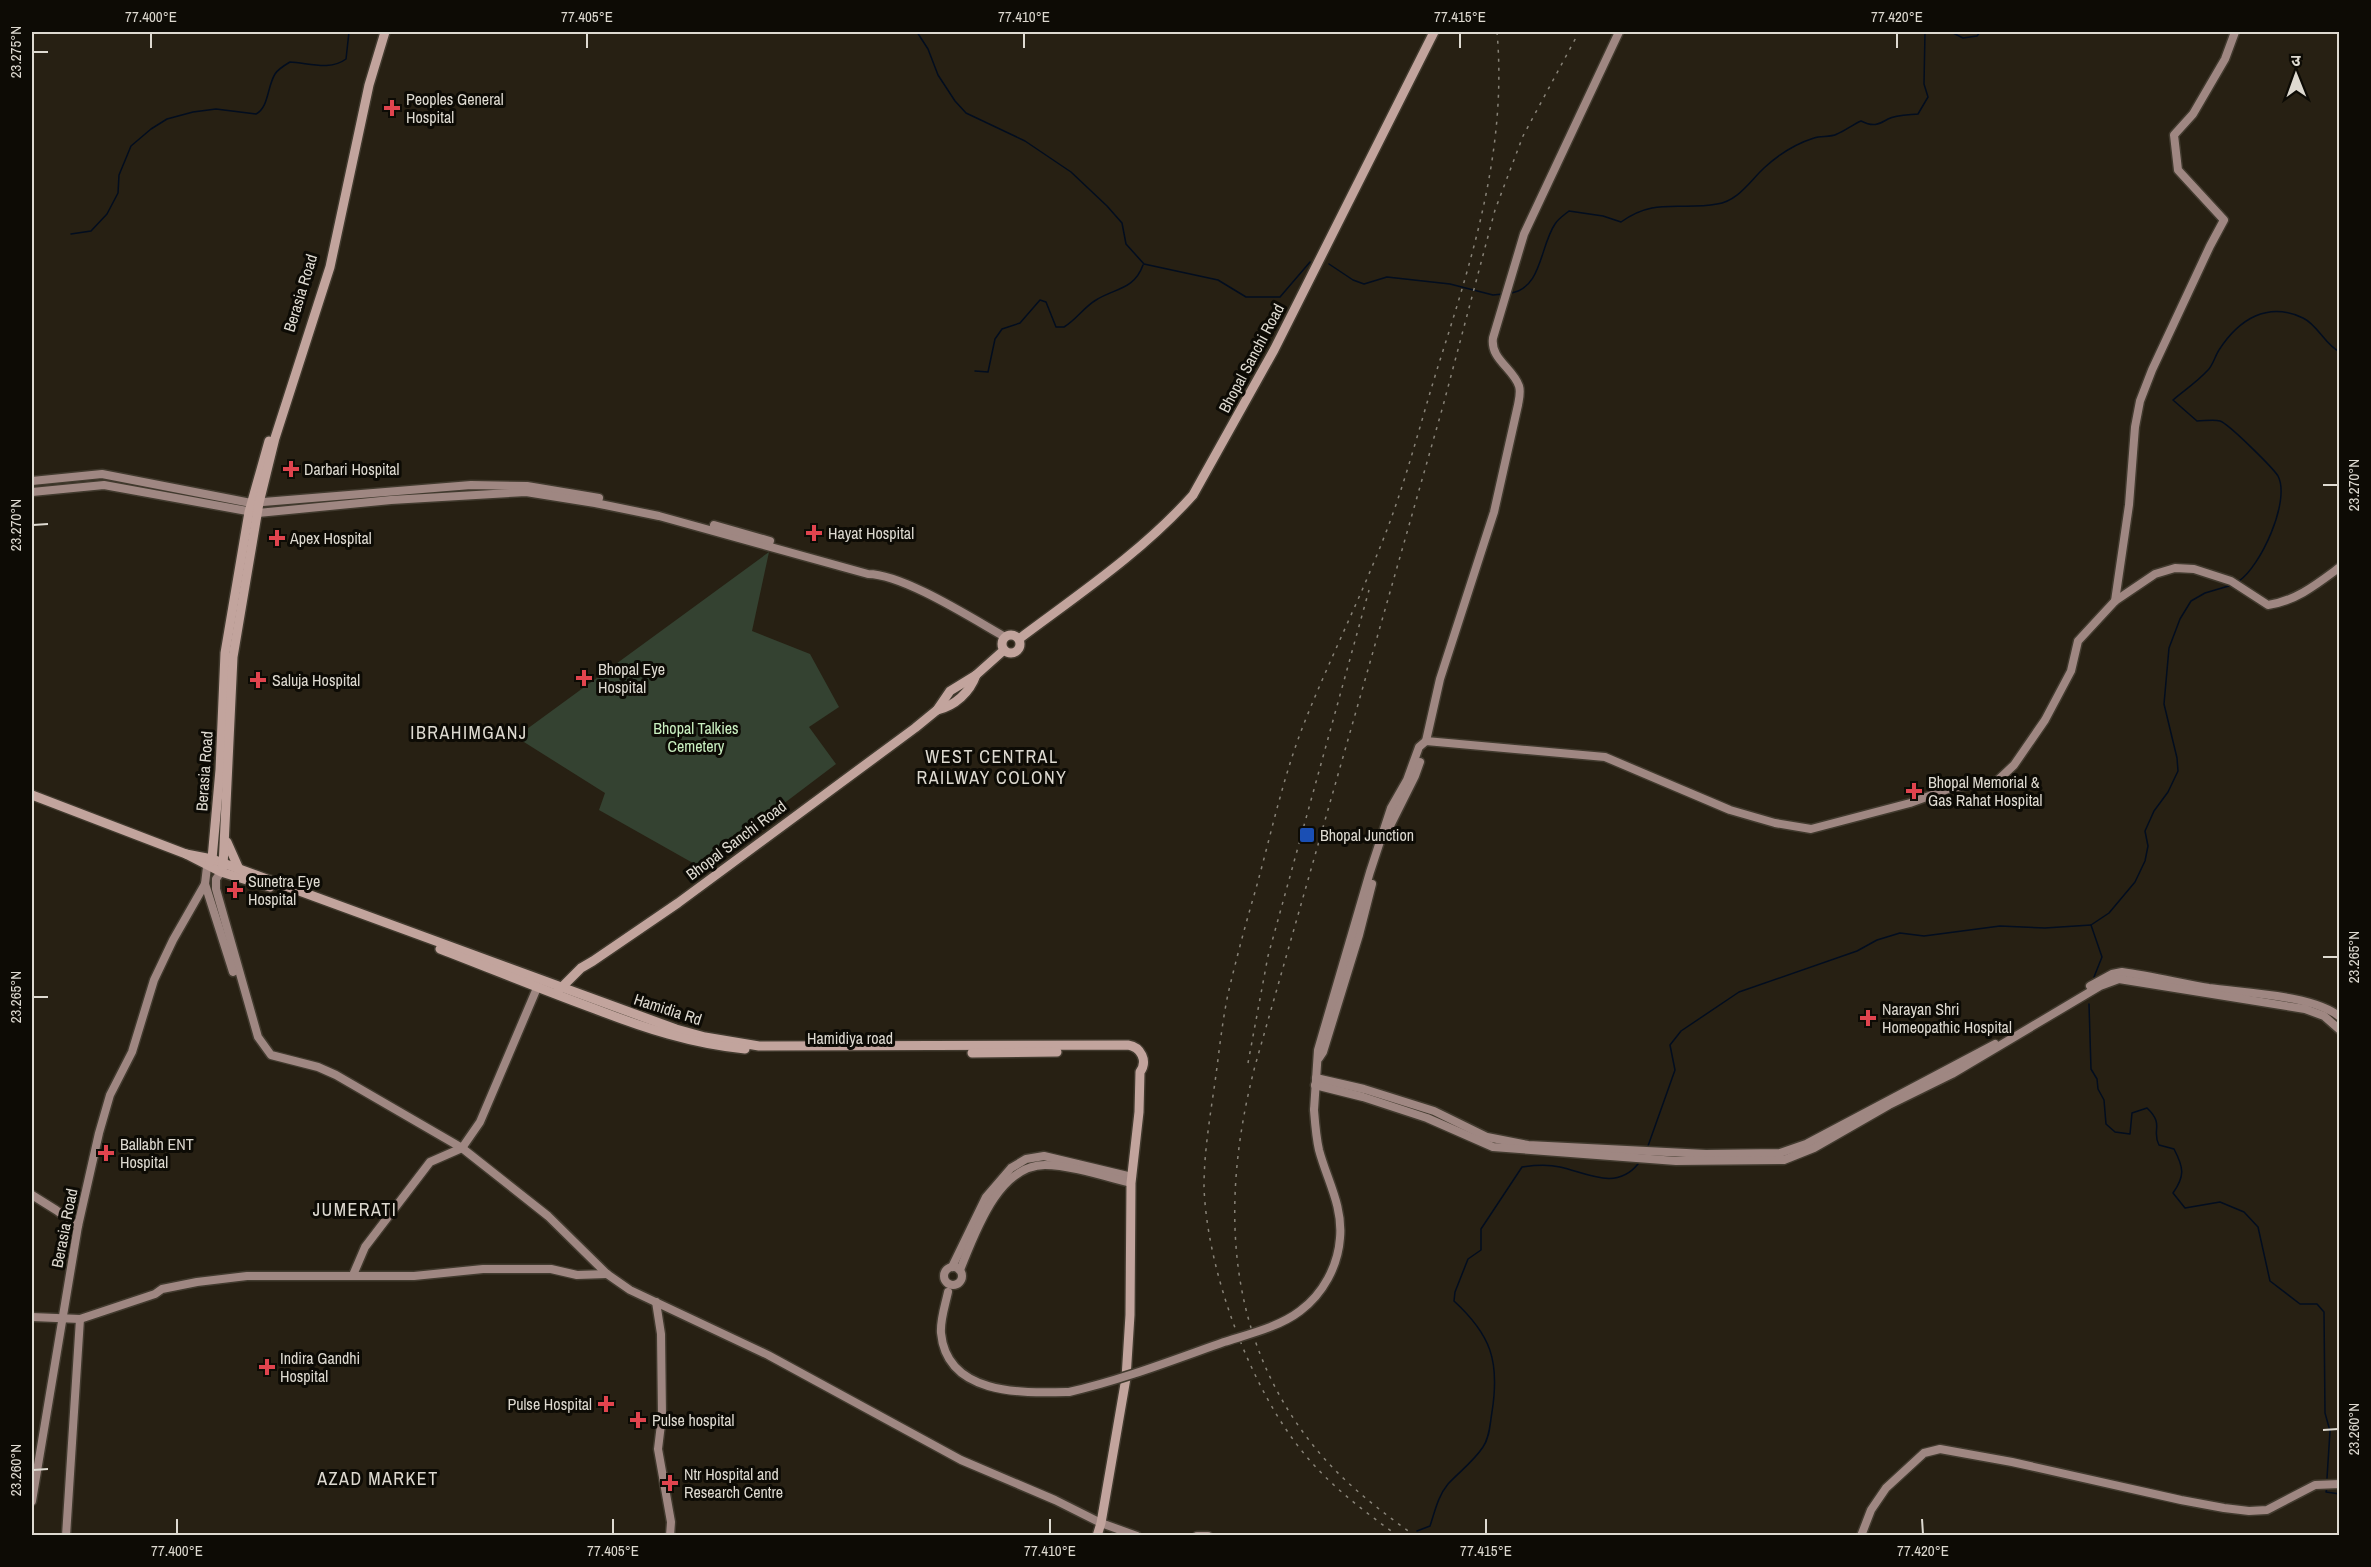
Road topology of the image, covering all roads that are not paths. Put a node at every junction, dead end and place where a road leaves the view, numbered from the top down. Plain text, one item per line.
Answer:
1 (379, 32) edge
2 (385, 32) edge
3 (1434, 32) edge
4 (1619, 32) edge
5 (2235, 32) edge
6 (32, 481) edge
7 (32, 492) edge
8 (254, 508) junction
9 (2340, 567) edge
10 (2115, 601) junction
11 (1005, 637) junction
12 (1019, 639) junction
13 (1004, 650) junction
14 (1424, 743) junction
15 (32, 795) edge
16 (225, 837) junction
17 (210, 863) junction
18 (223, 868) junction
19 (239, 869) junction
20 (205, 884) junction
21 (276, 886) junction
22 (537, 988) junction
23 (563, 988) junction
24 (554, 994) junction
25 (2340, 1017) edge
26 (2340, 1030) edge
27 (256, 1031) junction
28 (1030, 1049) junction
29 (1140, 1072) junction
30 (1316, 1082) junction
31 (1363, 1093) junction
32 (462, 1148) junction
33 (1132, 1180) junction
34 (32, 1196) edge
35 (78, 1226) junction
36 (956, 1268) junction
37 (607, 1274) junction
38 (352, 1275) junction
39 (946, 1281) junction
40 (955, 1285) junction
41 (948, 1292) junction
42 (656, 1302) junction
43 (32, 1317) edge
44 (63, 1317) junction
45 (80, 1319) junction
46 (2340, 1484) edge
47 (32, 1501) edge
48 (1101, 1523) junction
49 (1135, 1535) edge
50 (66, 1536) edge
51 (670, 1536) edge
52 (1097, 1536) edge
53 (1197, 1536) edge
54 (1208, 1536) edge
55 (1861, 1536) edge

1 - 8 main road, Berasia Road
2 - 8 main road, Berasia Road
3 - 12 main road, Bhopal Sanchi Road
4 - 14 street
5 - 10 street
6 - 8 street
7 - 8 street
8 - 11 street
8 - 16 main road, Berasia Road
8 - 17 main road, Berasia Road
9 - 10 street
10 - 14 street
11 - 12 main road
11 - 13 main road
12 - 13 main road
13 - 23 main road, Bhopal Sanchi Road
14 - 30 street
15 - 17 main road, Hamidia Rd
16 - 18 main road, Berasia Road
16 - 19 main road
17 - 18 main road, Hamidia Rd
17 - 20 street, Berasia Road
18 - 19 main road, Hamidia Rd
18 - 21 main road, Hamidia Rd
18 - 27 street
19 - 21 main road, Hamidia Rd
20 - 27 street
20 - 35 street, Berasia Road
21 - 22 main road, Hamidia Rd
21 - 23 main road, Hamidia Rd
22 - 24 main road, Hamidia Rd
22 - 32 street
23 - 24 main road, Bhopal Sanchi Road
23 - 28 main road, Hamidia Rd
24 - 28 main road, Hamidiya road
25 - 31 street
26 - 31 street
27 - 32 street
28 - 29 main road, Hamidiya road
28 - 29 main road, Hamidia Rd
29 - 33 main road
30 - 31 street
30 - 41 street, bridge
32 - 37 street
32 - 38 street
33 - 36 street
33 - 48 main road
34 - 35 street
35 - 44 street, Berasia Road
36 - 39 street
36 - 40 street
37 - 38 street
37 - 42 street
38 - 45 street
39 - 40 street
39 - 41 street
40 - 41 street
42 - 48 street
42 - 51 street
43 - 44 street
44 - 45 street
44 - 47 street, Berasia Road
45 - 50 street
46 - 55 street
48 - 49 street
48 - 52 main road
53 - 54 street

